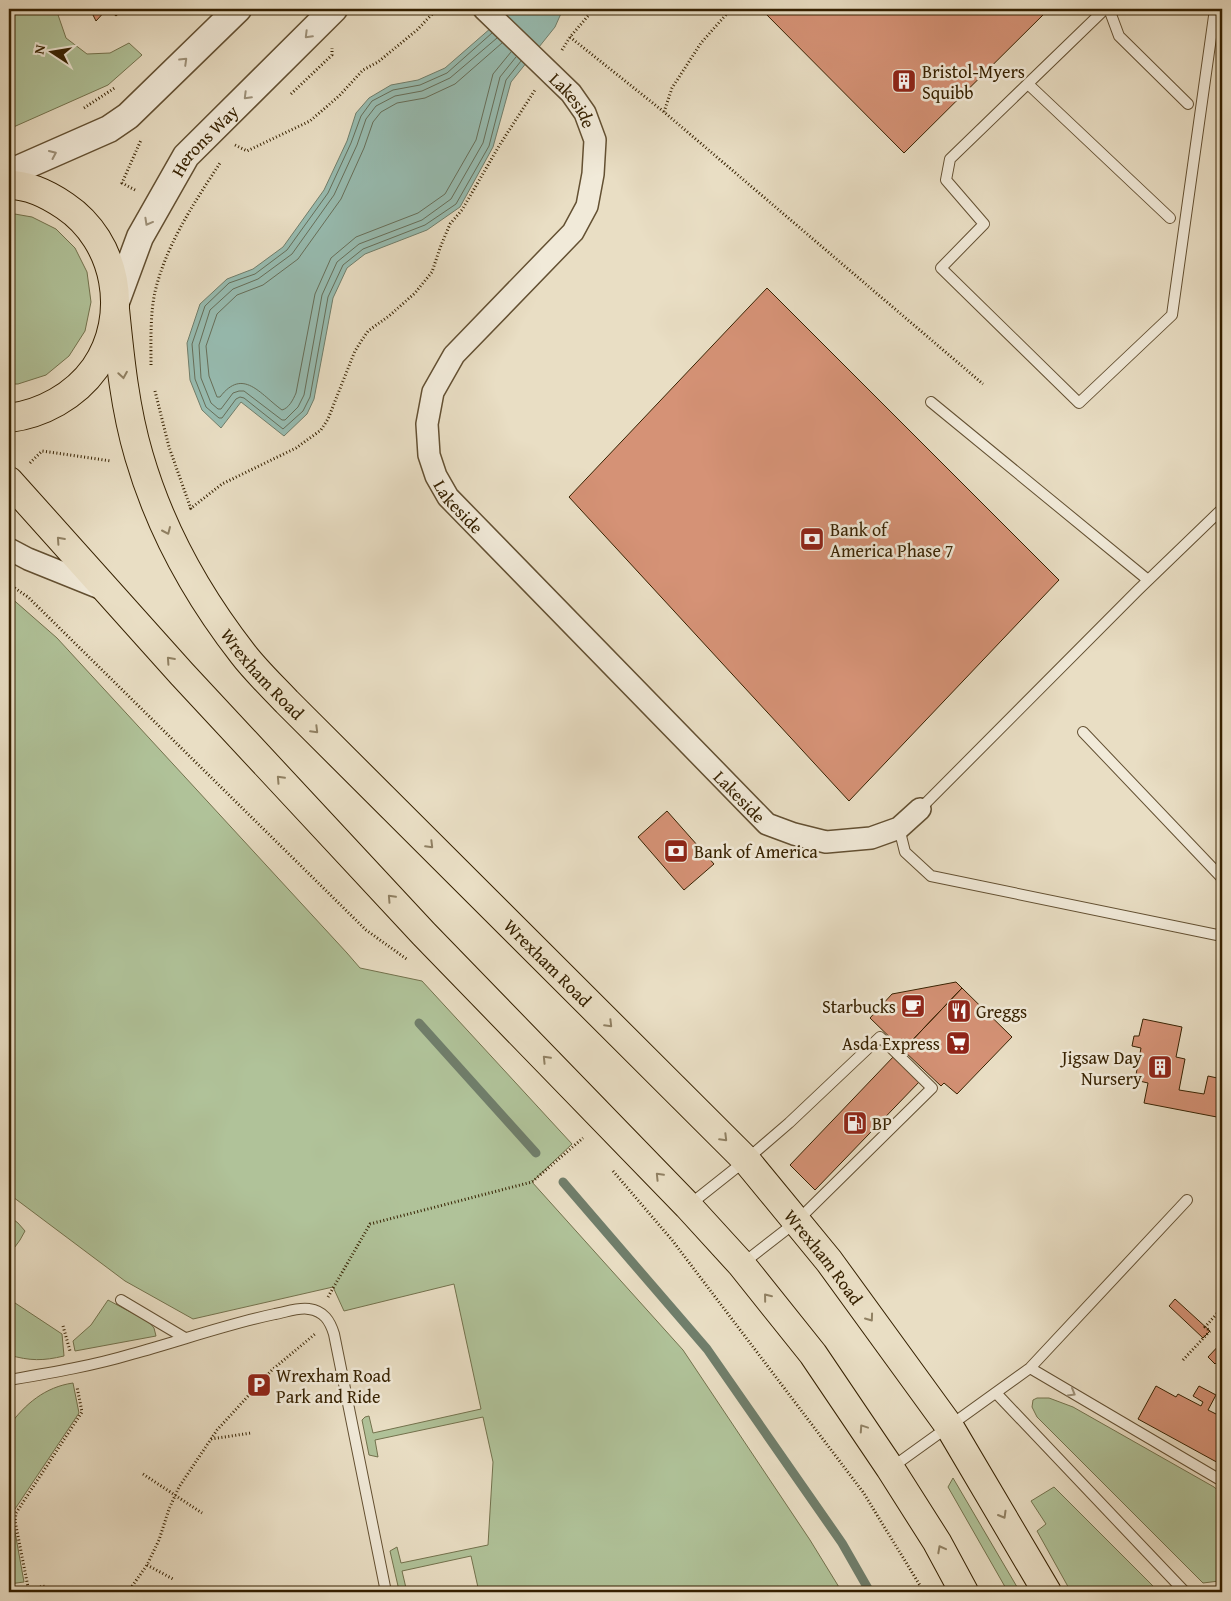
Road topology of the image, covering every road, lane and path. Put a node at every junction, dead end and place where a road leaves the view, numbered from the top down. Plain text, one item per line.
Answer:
1 (238, 9) edge
2 (334, 9) edge
3 (437, 9) edge
4 (484, 9) edge
5 (594, 9) edge
6 (731, 9) edge
7 (1105, 9) edge
8 (1109, 9) edge
9 (1215, 9) edge
10 (570, 37) junction
11 (545, 68) junction
12 (1028, 84) junction
13 (113, 89) dead end
14 (1188, 104) dead end
15 (664, 112) junction
16 (128, 116) junction
17 (235, 145) dead end
18 (223, 158) dead end
19 (9, 173) edge
20 (9, 185) edge
21 (159, 202) junction
22 (1170, 218) dead end
23 (115, 306) junction
24 (151, 368) dead end
25 (154, 384) dead end
26 (983, 384) dead end
27 (931, 402) dead end
28 (9, 418) edge
29 (169, 447) junction
30 (139, 456) junction
31 (10, 482) edge
32 (190, 509) junction
33 (1222, 509) edge
34 (194, 518) dead end
35 (9, 549) edge
36 (1148, 580) junction
37 (9, 584) edge
38 (107, 591) junction
39 (1083, 732) dead end
40 (920, 809) joint
41 (899, 828) junction
42 (1222, 878) edge
43 (1222, 936) edge
44 (413, 963) dead end
45 (590, 1145) dead end
46 (746, 1160) junction
47 (609, 1167) dead end
48 (1187, 1200) dead end
49 (688, 1206) junction
50 (796, 1222) junction
51 (741, 1264) junction
52 (120, 1300) dead end
53 (1222, 1308) edge
54 (319, 1313) junction
55 (330, 1321) junction
56 (63, 1326) dead end
57 (185, 1338) junction
58 (1183, 1360) dead end
59 (74, 1368) junction
60 (1030, 1368) junction
61 (9, 1380) edge
62 (996, 1393) junction
63 (949, 1426) junction
64 (251, 1433) dead end
65 (210, 1439) junction
66 (890, 1468) junction
67 (143, 1474) dead end
68 (1222, 1480) edge
69 (175, 1496) junction
70 (202, 1513) dead end
71 (147, 1565) junction
72 (173, 1579) dead end
73 (46, 1586) dead end
74 (29, 1590) edge
75 (9, 1592) edge
76 (128, 1592) edge
77 (386, 1592) edge
78 (924, 1592) edge
79 (964, 1592) edge
80 (1047, 1592) edge
81 (1185, 1592) edge

16 -> 1 street
2 -> 21 street, Herons Way
3 - 17 path
4 - 11 street, Lakeside
5 - 10 path
6 - 15 path
7 - 12 lane
8 - 14 lane
9 - 12 lane
10 - 11 path
10 - 15 path
11 - 32 path
11 - 41 street, Lakeside
12 - 22 lane
13 - 16 path
15 - 26 path
19 -> 16 street
16 - 21 path
18 - 24 path
20 - 23 highway, Wrexham Road
21 -> 23 street, Herons Way
23 - 28 highway
23 -> 30 highway, Wrexham Road
25 - 29 path
27 - 36 lane
29 - 30 path
29 - 32 path
30 - 31 path
30 -> 46 highway, Wrexham Road
38 -> 31 highway
32 - 34 path
33 - 36 lane
35 - 38 street
36 - 40 lane
37 - 44 path
49 -> 38 highway
39 - 42 lane
40 - 41 street, Lakeside
41 - 43 lane
45 - 54 path
46 - 49 lane
46 - 50 highway, Wrexham Road
46 - 50 lane
47 - 78 path
48 - 60 lane
49 - 51 highway
50 - 51 lane
50 -> 63 highway, Wrexham Road
66 -> 51 highway
52 - 57 lane
53 - 58 path
54 - 55 lane
54 - 57 lane
55 - 65 path
55 - 77 lane
56 - 59 path
57 - 59 lane
59 - 61 lane
59 - 74 path
60 - 62 lane
60 -> 68 lane
62 - 63 lane
62 - 81 lane
63 - 66 lane
63 -> 80 highway, Wrexham Road
64 - 65 path
65 - 69 path
79 -> 66 highway
67 - 69 path
69 - 70 path
69 - 71 path
71 - 72 path
71 - 76 path
73 - 74 path
74 - 75 path

